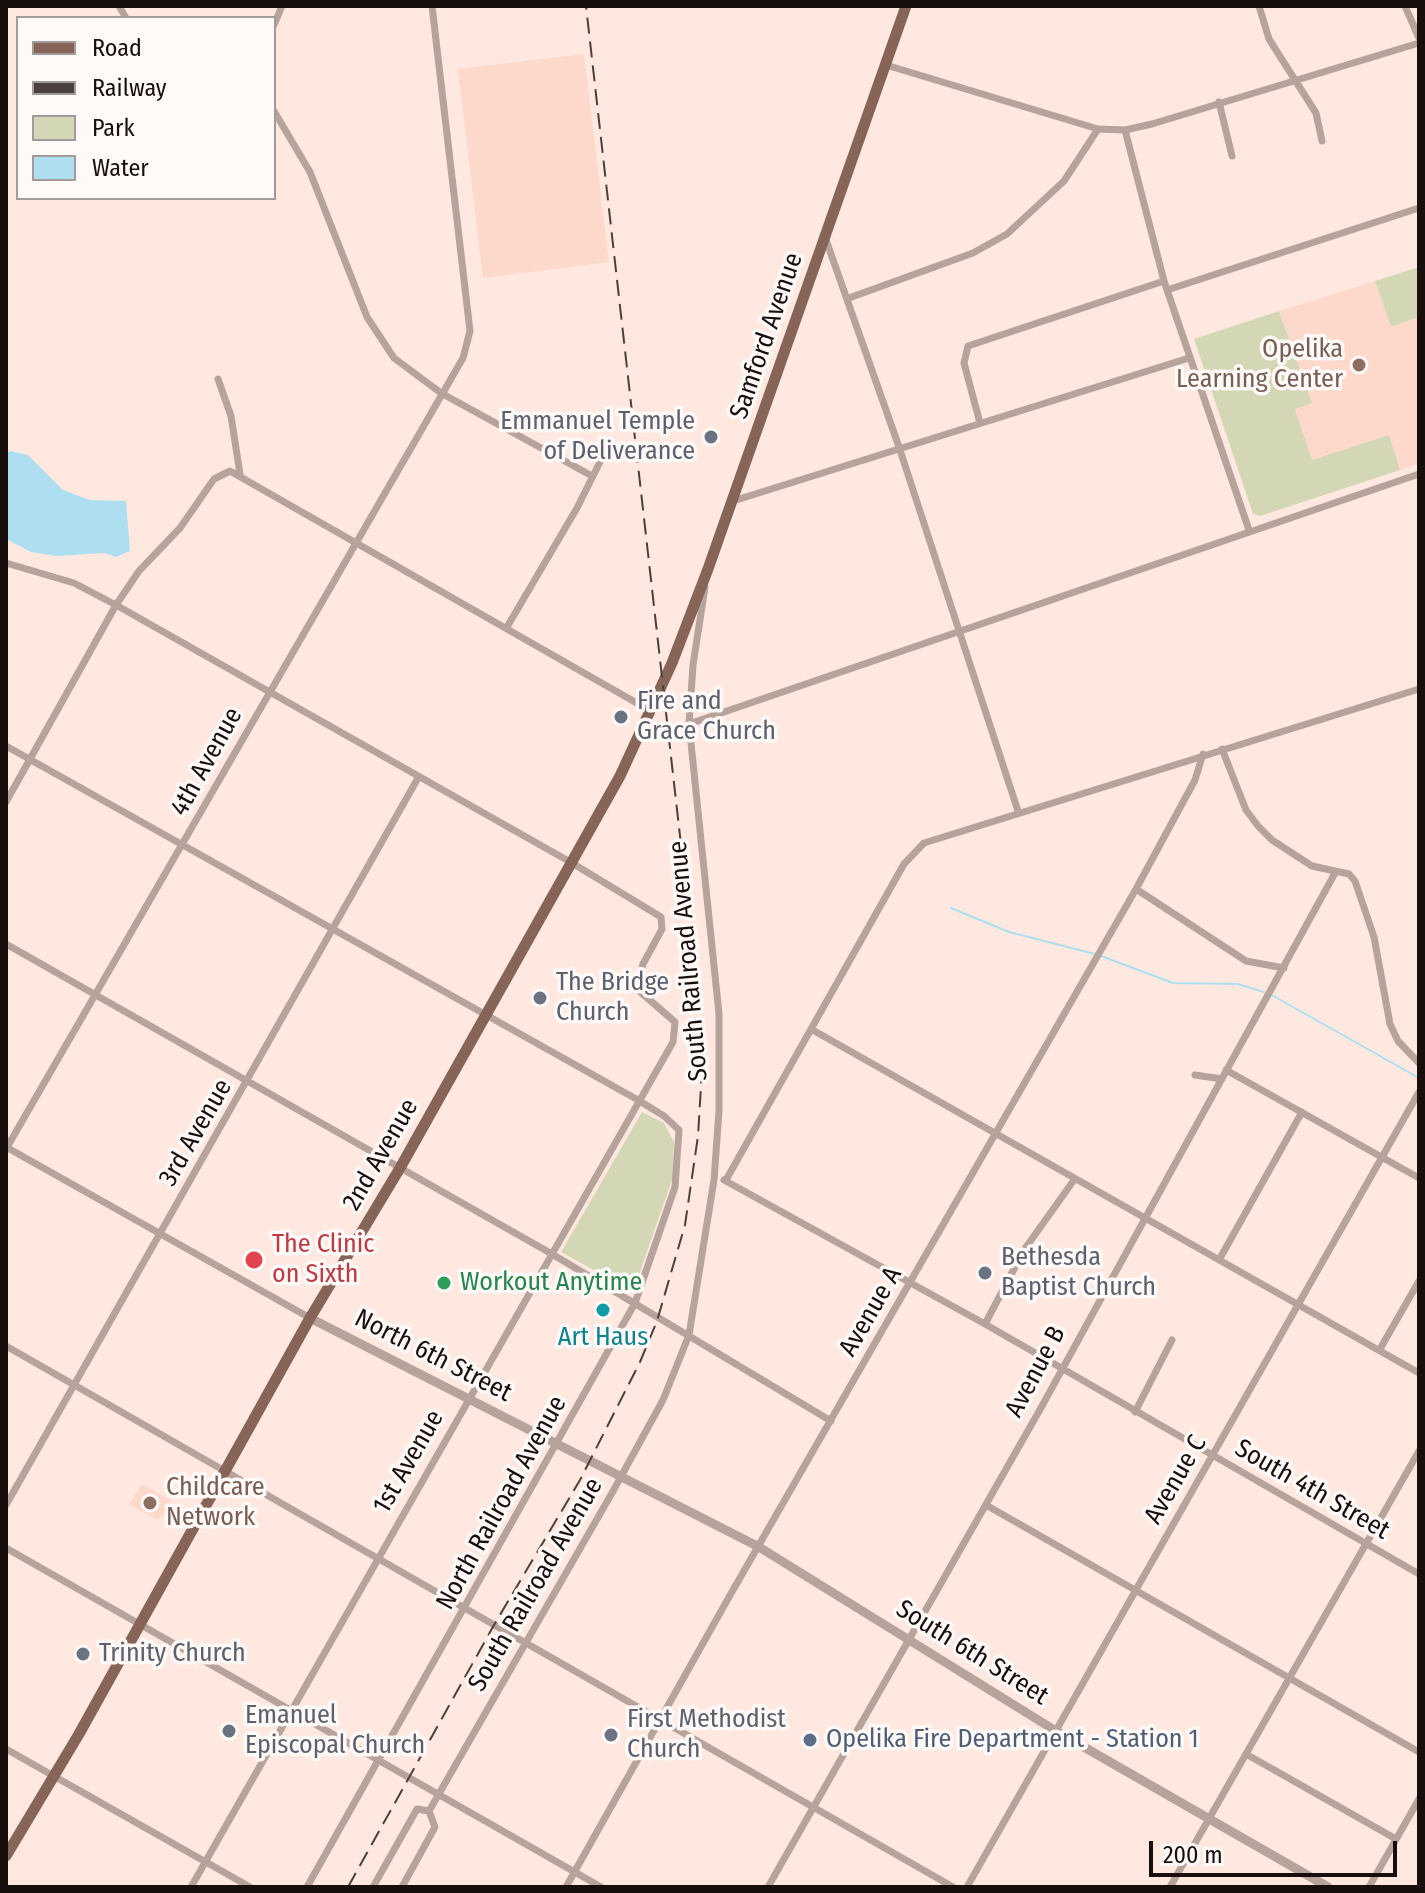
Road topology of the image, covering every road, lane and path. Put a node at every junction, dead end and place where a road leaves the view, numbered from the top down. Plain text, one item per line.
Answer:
1 (432, 6) edge
2 (906, 6) edge
3 (1259, 6) edge
4 (1405, 6) edge
5 (1419, 40) edge
6 (886, 65) junction
7 (1294, 80) junction
8 (1219, 102) junction
9 (276, 114) edge
10 (1098, 129) junction
11 (1125, 130) junction
12 (1322, 141) dead end
13 (1232, 156) dead end
14 (1419, 208) edge
15 (825, 237) junction
16 (1164, 281) junction
17 (1167, 290) junction
18 (849, 298) junction
19 (1189, 358) junction
20 (218, 379) dead end
21 (441, 393) junction
22 (980, 423) junction
23 (604, 444) dead end
24 (899, 447) junction
25 (240, 474) junction
26 (1419, 474) edge
27 (592, 476) junction
28 (733, 501) junction
29 (1249, 530) junction
30 (354, 543) junction
31 (6, 563) edge
32 (708, 569) junction
33 (116, 605) junction
34 (507, 627) junction
35 (960, 631) junction
36 (664, 678) joint
37 (1419, 689) edge
38 (269, 693) junction
39 (650, 709) junction
40 (689, 724) junction
41 (6, 746) edge
42 (1222, 749) junction
43 (1203, 754) junction
44 (30, 760) junction
45 (418, 778) junction
46 (6, 802) edge
47 (1018, 811) junction
48 (183, 846) junction
49 (572, 863) junction
50 (1335, 873) junction
51 (1136, 889) junction
52 (334, 931) junction
53 (6, 944) edge
54 (1258, 966) junction
55 (1284, 968) junction
56 (1276, 980) junction
57 (97, 996) junction
58 (486, 1015) junction
59 (811, 1029) junction
60 (1419, 1063) edge
61 (1226, 1070) junction
62 (1195, 1075) dead end
63 (1222, 1079) junction
64 (248, 1082) junction
65 (1419, 1092) edge
66 (638, 1100) junction
67 (1302, 1112) junction
68 (995, 1134) junction
69 (6, 1148) edge
70 (1382, 1157) junction
71 (400, 1168) junction
72 (1419, 1178) edge
73 (714, 1180) junction
74 (726, 1180) junction
75 (1074, 1180) junction
76 (1142, 1218) junction
77 (161, 1234) junction
78 (552, 1254) junction
79 (1219, 1260) junction
80 (1419, 1281) edge
81 (910, 1284) junction
82 (638, 1304) junction
83 (1298, 1305) junction
84 (310, 1318) junction
85 (985, 1324) junction
86 (689, 1335) junction
87 (1172, 1340) dead end
88 (6, 1346) edge
89 (1380, 1349) junction
90 (1059, 1370) junction
91 (1419, 1373) edge
92 (74, 1385) junction
93 (469, 1398) junction
94 (1135, 1412) junction
95 (831, 1421) junction
96 (1419, 1451) edge
97 (1213, 1456) junction
98 (590, 1460) joint
99 (226, 1472) junction
100 (6, 1505) edge
101 (986, 1505) junction
102 (1367, 1544) junction
103 (759, 1547) junction
104 (6, 1548) edge
105 (377, 1559) junction
106 (1419, 1574) edge
107 (1135, 1592) junction
108 (465, 1608) junction
109 (140, 1624) junction
110 (908, 1638) junction
111 (526, 1643) junction
112 (1289, 1677) junction
113 (291, 1709) junction
114 (662, 1721) junction
115 (1056, 1731) junction
116 (6, 1749) edge
117 (1419, 1752) edge
118 (1246, 1754) junction
119 (378, 1758) junction
120 (54, 1776) junction
121 (438, 1794) junction
122 (1419, 1799) edge
123 (813, 1806) junction
124 (429, 1811) junction
125 (1209, 1818) junction
126 (1396, 1839) junction
127 (6, 1856) edge
128 (206, 1862) junction
129 (575, 1872) junction
130 (191, 1887) edge
131 (250, 1887) edge
132 (307, 1887) edge
133 (373, 1887) edge
134 (402, 1887) edge
135 (566, 1887) edge
136 (601, 1887) edge
137 (768, 1887) edge
138 (953, 1887) edge
139 (967, 1887) edge
140 (1170, 1887) edge
141 (1328, 1887) edge
142 (1369, 1887) edge

1 - 21 street, 4th Avenue
2 - 6 main road, Samford Avenue
3 - 7 street
4 - 5 street
5 - 7 street
6 - 10 street
6 - 15 main road, Samford Avenue
7 - 8 street
7 - 12 street
8 - 11 street
8 - 13 street
9 - 21 street
10 - 11 street
10 - 18 street
11 - 16 street
14 - 17 street
15 - 18 street
15 - 28 main road, Samford Avenue
16 - 17 street
16 - 22 street
17 - 19 street
18 - 24 street
19 - 22 street
19 - 29 street
20 - 25 street
21 - 27 street
21 - 30 street, 4th Avenue
22 - 24 street
23 - 27 street
24 - 28 street
24 - 35 street
25 - 30 street
25 - 33 street
26 - 29 street
27 - 34 street
28 - 32 main road, Samford Avenue
29 - 35 street
30 - 34 street
30 - 38 street, 4th Avenue
31 - 33 street
32 - 36 main road, Samford Avenue
32 - 40 street, South Railroad Avenue
33 - 38 street
33 - 44 street
34 - 39 street
35 - 40 street
35 - 47 street
36 - 39 main road, 2nd Avenue
37 - 42 street
38 - 45 street
38 - 48 street, 4th Avenue
39 - 49 main road, 2nd Avenue
40 - 73 street, South Railroad Avenue
41 - 44 street
42 - 43 street
42 - 50 street
43 - 47 street
43 - 51 street, Avenue A
44 - 46 street
44 - 48 street
45 - 49 street
45 - 52 street, 3rd Avenue
47 - 59 street
48 - 52 street
48 - 57 street, 4th Avenue
49 - 58 main road, 2nd Avenue
49 - 66 street, 1st Avenue
50 - 55 street, Avenue B
50 - 60 street
51 - 54 street
51 - 68 street, Avenue A
52 - 58 street
52 - 64 street, 3rd Avenue
53 - 57 street
54 - 55 street
54 - 56 street
55 - 56 street, Avenue B
56 - 61 street, Avenue B
57 - 64 street
57 - 69 street, 4th Avenue
58 - 66 street
58 - 71 main road, 2nd Avenue
59 - 68 street
59 - 74 street
61 - 63 street, Avenue B
61 - 67 street
62 - 63 street
63 - 76 street, Avenue B
64 - 71 street
64 - 77 street, 3rd Avenue
65 - 70 street, Avenue C
66 - 78 street, 1st Avenue
66 - 82 street, North Railroad Avenue
67 - 70 street
67 - 79 street
68 - 75 street
68 - 81 street, Avenue A
69 - 77 street, North 6th Street
70 - 72 street
70 - 83 street, Avenue C
71 - 78 street
71 - 84 main road, 2nd Avenue
73 - 74 street
73 - 86 street, South Railroad Avenue
74 - 81 street, South 4th Street
75 - 76 street
75 - 85 street
76 - 79 street
76 - 90 street, Avenue B
77 - 84 street, North 6th Street
77 - 92 street, 3rd Avenue
78 - 82 street
78 - 93 street, 1st Avenue
79 - 83 street
80 - 89 street
81 - 85 street, South 4th Street
81 - 95 street, Avenue A
82 - 86 street
82 - 108 street, North Railroad Avenue
83 - 89 street
83 - 97 street, Avenue C
84 - 93 street, North 6th Street
84 - 99 main road, 2nd Avenue
85 - 90 street, South 4th Street
86 - 95 street
86 - 111 street, South Railroad Avenue
87 - 94 street
88 - 92 street
89 - 91 street
90 - 94 street, South 4th Street
90 - 101 street, Avenue B
92 - 99 street
92 - 100 street, 3rd Avenue
93 - 98 street, North 6th Street
93 - 105 street, 1st Avenue
94 - 97 street, South 4th Street
95 - 103 street, Avenue A
96 - 102 street
97 - 102 street, South 4th Street
97 - 107 street, Avenue C
98 - 103 street, South 6th Street
99 - 105 street
99 - 109 main road, 2nd Avenue
101 - 107 street
101 - 110 street, Avenue B
102 - 106 street, South 4th Street
102 - 112 street
103 - 110 street, South 6th Street
103 - 114 street, Avenue A
104 - 109 street
105 - 108 street
105 - 113 street, 1st Avenue
107 - 112 street
107 - 115 street, Avenue C
108 - 111 street
108 - 119 street, North Railroad Avenue
109 - 113 street
109 - 120 main road, 2nd Avenue
110 - 115 street, South 6th Street
110 - 123 street, Avenue B
111 - 114 street
111 - 121 street, South Railroad Avenue
112 - 117 street
112 - 118 street
113 - 119 street
113 - 128 street, 1st Avenue
114 - 123 street
114 - 129 street, Avenue A
115 - 125 street, South 6th Street
115 - 139 street, Avenue C
116 - 120 street
118 - 125 street
118 - 126 street
119 - 121 street
119 - 132 street, North Railroad Avenue
120 - 127 main road, 2nd Avenue
120 - 128 street
121 - 124 street, South Railroad Avenue
121 - 129 street
122 - 126 street
123 - 137 street, Avenue B
123 - 138 street
124 - 133 street, South Railroad Avenue
124 - 134 street, South Railroad Avenue
125 - 140 street
125 - 141 street, South 6th Street
126 - 142 street
128 - 130 street, 1st Avenue
128 - 131 street
129 - 135 street, Avenue A
129 - 136 street

